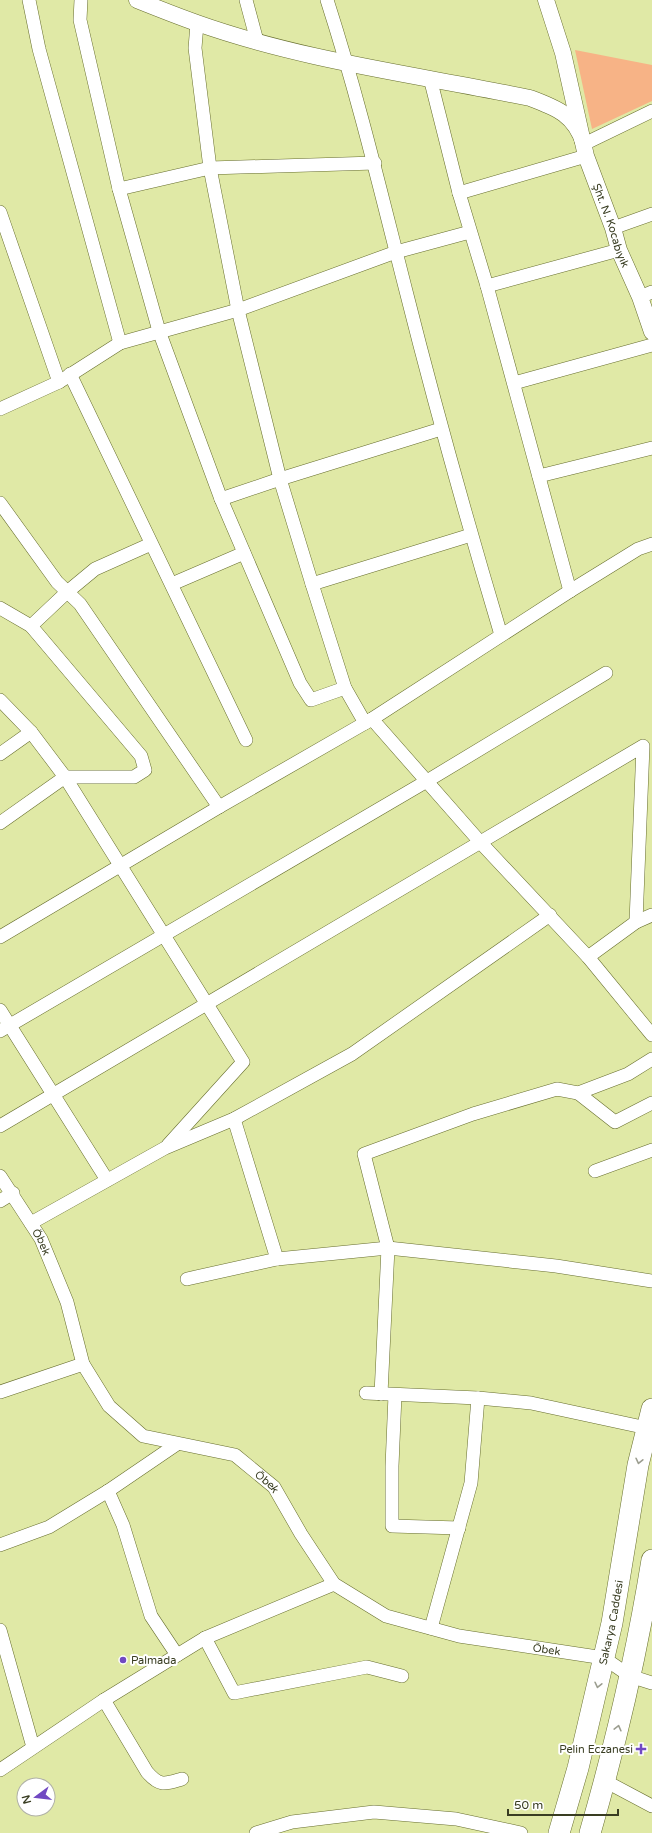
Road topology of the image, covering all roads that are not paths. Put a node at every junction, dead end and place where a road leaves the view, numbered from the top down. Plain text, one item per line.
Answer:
1 (29, 0) edge
2 (81, 0) edge
3 (138, 0) edge
4 (246, 0) edge
5 (327, 0) edge
6 (546, 0) edge
7 (197, 24) junction
8 (256, 41) junction
9 (348, 63) junction
10 (430, 78) junction
11 (652, 111) edge
12 (585, 150) junction
13 (375, 163) junction
14 (210, 168) junction
15 (119, 189) junction
16 (460, 194) junction
17 (0, 212) edge
18 (652, 214) edge
19 (612, 228) junction
20 (470, 232) junction
21 (619, 250) junction
22 (396, 252) junction
23 (488, 286) junction
24 (646, 294) edge
25 (238, 310) junction
26 (158, 331) junction
27 (652, 332) edge
28 (120, 343) junction
29 (652, 345) edge
30 (70, 374) junction
31 (59, 382) junction
32 (514, 383) junction
33 (0, 410) edge
34 (441, 429) junction
35 (652, 448) edge
36 (539, 476) junction
37 (280, 479) junction
38 (221, 499) junction
39 (0, 503) edge
40 (471, 535) junction
41 (151, 544) junction
42 (652, 544) edge
43 (244, 553) junction
44 (172, 584) junction
45 (312, 584) junction
46 (570, 590) junction
47 (66, 593) junction
48 (0, 608) edge
49 (31, 626) junction
50 (501, 635) junction
51 (606, 673) dead end
52 (345, 688) junction
53 (0, 700) edge
54 (368, 721) junction
55 (31, 732) junction
56 (246, 740) dead end
57 (648, 745) edge
58 (0, 754) edge
59 (65, 777) junction
60 (427, 781) junction
61 (219, 807) junction
62 (0, 823) edge
63 (481, 843) junction
64 (120, 866) junction
65 (652, 914) edge
66 (550, 915) junction
67 (636, 922) junction
68 (163, 935) junction
69 (0, 937) edge
70 (588, 957) junction
71 (206, 1004) junction
72 (0, 1010) edge
73 (5, 1028) edge
74 (652, 1035) edge
75 (652, 1059) edge
76 (578, 1093) junction
77 (52, 1095) junction
78 (652, 1103) edge
79 (234, 1119) junction
80 (0, 1126) edge
81 (165, 1148) junction
82 (652, 1150) edge
83 (595, 1171) dead end
84 (0, 1176) edge
85 (107, 1180) junction
86 (13, 1193) junction
87 (0, 1201) edge
88 (31, 1223) junction
89 (388, 1248) junction
90 (277, 1259) junction
91 (187, 1279) dead end
92 (652, 1280) edge
93 (83, 1364) junction
94 (0, 1392) edge
95 (366, 1393) dead end
96 (381, 1394) junction
97 (395, 1395) junction
98 (478, 1398) junction
99 (650, 1419) edge
100 (177, 1444) junction
101 (108, 1491) junction
102 (459, 1528) junction
103 (0, 1545) edge
104 (652, 1560) edge
105 (334, 1584) junction
106 (431, 1628) junction
107 (0, 1630) edge
108 (205, 1638) junction
109 (177, 1655) junction
110 (604, 1658) junction
111 (402, 1676) dead end
112 (630, 1676) junction
113 (652, 1683) edge
114 (104, 1700) junction
115 (33, 1747) junction
116 (0, 1770) edge
117 (182, 1779) dead end
118 (605, 1782) junction
119 (652, 1806) edge
120 (256, 1833) edge
121 (521, 1833) edge
122 (559, 1833) edge
123 (590, 1833) edge

1 - 28 street
2 - 15 street
3 - 7 street
4 - 8 street
5 - 9 street
6 - 12 street, Şht. N. Kocabıyık
7 - 8 street
7 - 14 street
8 - 9 street
9 - 10 street
9 - 13 street
10 - 12 street
10 - 16 street
11 - 12 street
12 - 16 street
12 - 19 street, Şht. N. Kocabıyık
13 - 14 street
13 - 22 street
14 - 15 street
14 - 25 street
15 - 26 street
16 - 20 street
17 - 31 street
18 - 19 street
19 - 21 street, Şht. N. Kocabıyık
20 - 22 street
20 - 23 street
21 - 23 street
21 - 24 street, Şht. N. Kocabıyık
22 - 25 street
22 - 34 street
23 - 32 street
24 - 27 street, Şht. N. Kocabıyık
25 - 26 street
25 - 37 street
26 - 28 street
26 - 38 street
28 - 30 street
29 - 32 street
30 - 31 street
30 - 41 street
31 - 33 street
32 - 36 street
34 - 37 street
34 - 40 street
35 - 36 street
36 - 46 street
37 - 38 street
37 - 45 street
38 - 43 street
39 - 47 street
40 - 45 street
40 - 50 street
41 - 44 street
41 - 47 street
42 - 46 street
43 - 44 street
43 - 52 street
44 - 56 street
45 - 52 street
46 - 50 street
47 - 49 street
47 - 61 street
48 - 49 street
49 - 59 street
50 - 54 street
51 - 60 street
52 - 54 street
53 - 55 street
54 - 60 street
54 - 61 street
55 - 58 street
55 - 59 street
57 - 63 street
57 - 67 street
59 - 62 street
59 - 64 street
60 - 63 street
60 - 68 street
61 - 64 street
63 - 66 street
63 - 71 street
64 - 68 street
64 - 69 street
65 - 67 street
66 - 70 street
66 - 79 street
67 - 70 street
68 - 71 street
68 - 73 street
70 - 74 street
71 - 77 street
71 - 81 street
72 - 73 street
73 - 77 street
75 - 76 street
76 - 78 street
76 - 89 street
77 - 80 street
77 - 85 street
79 - 81 street
79 - 90 street
81 - 85 street
82 - 83 street
84 - 86 street, Öbek
85 - 88 street
86 - 87 street
86 - 88 street, Öbek
88 - 93 street, Öbek
89 - 90 street
89 - 92 street
89 - 96 street
90 - 91 street
93 - 94 street
93 - 100 street, Öbek
95 - 96 street
96 - 97 street
97 - 98 street
97 - 102 street
98 - 99 street
98 - 102 street
99 -> 110 main road, Sakarya Caddesi
100 - 101 street
100 - 105 street, Öbek
101 - 103 street
101 - 109 street
102 - 106 street
104 - 112 main road
105 - 106 street, Öbek
105 - 108 street
106 - 110 street, Öbek
107 - 115 street
108 - 109 street
108 - 111 street
109 - 114 street
110 - 112 street, Öbek
110 -> 122 main road, Sakarya Caddesi
112 - 113 street, Öbek
118 -> 112 main road
114 - 115 street
114 - 117 street
115 - 116 street
118 - 119 street
118 - 123 main road
120 - 121 street

